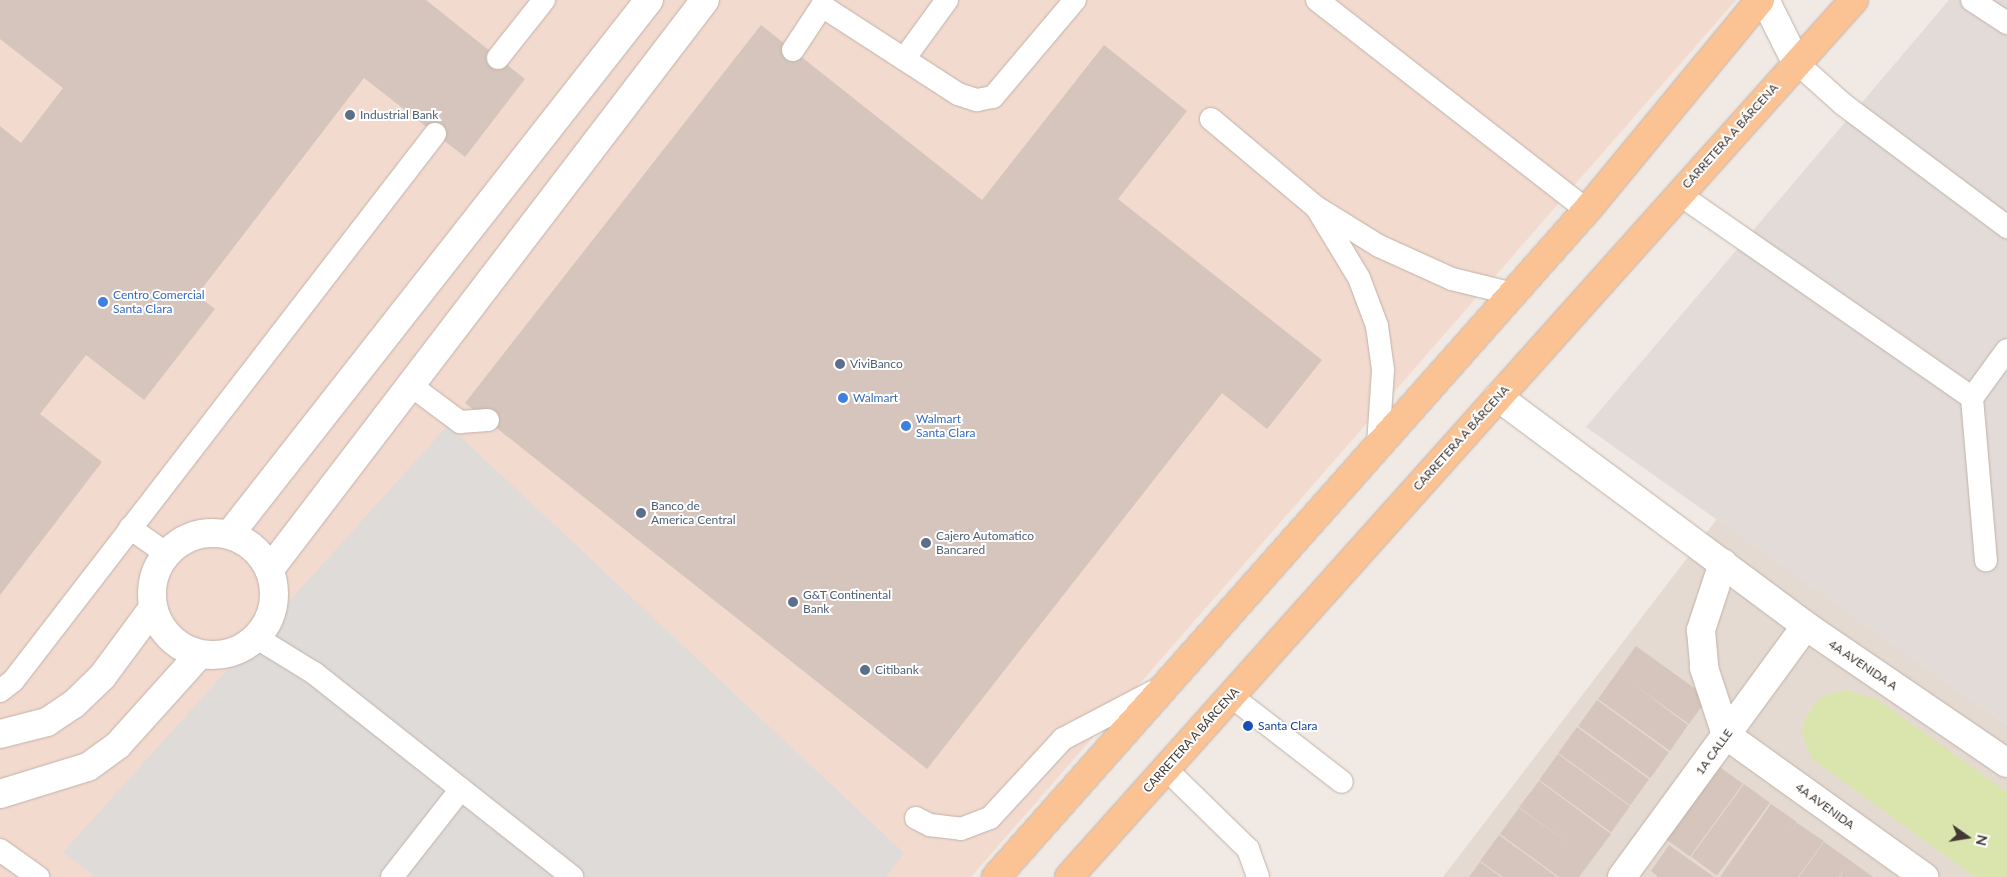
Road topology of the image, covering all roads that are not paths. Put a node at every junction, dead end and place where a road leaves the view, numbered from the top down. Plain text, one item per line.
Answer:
1 (544, 0) edge
2 (649, 0) edge
3 (705, 0) edge
4 (947, 0) edge
5 (1075, 0) edge
6 (1317, 0) edge
7 (1760, 0) edge
8 (1765, 0) edge
9 (1854, 0) edge
10 (1972, 0) edge
11 (820, 2) edge
12 (2007, 23) edge
13 (793, 50) dead end
14 (498, 58) dead end
15 (904, 59) junction
16 (1796, 62) junction
17 (1211, 119) dead end
18 (435, 134) dead end
19 (1679, 194) junction
20 (1316, 207) junction
21 (1587, 210) junction
22 (2007, 227) edge
23 (1513, 294) junction
24 (2007, 350) edge
25 (412, 387) junction
26 (1498, 396) junction
27 (1972, 398) junction
28 (488, 420) dead end
29 (1378, 446) junction
30 (130, 528) junction
31 (230, 534) junction
32 (167, 554) junction
33 (1986, 560) dead end
34 (1723, 563) junction
35 (270, 569) junction
36 (153, 608) junction
37 (1806, 626) junction
38 (257, 638) junction
39 (199, 655) junction
40 (1167, 684) junction
41 (0, 691) edge
42 (1230, 696) junction
43 (0, 734) edge
44 (1726, 735) junction
45 (2007, 763) edge
46 (1166, 769) junction
47 (1342, 782) dead end
48 (461, 789) junction
49 (0, 794) edge
50 (916, 818) dead end
51 (0, 850) edge
52 (1914, 874) edge
53 (38, 877) edge
54 (392, 877) edge
55 (572, 877) edge
56 (996, 877) edge
57 (1068, 877) edge
58 (1258, 877) edge
59 (1622, 877) edge

1 - 14 lane
2 - 31 street
3 - 25 street
4 - 15 lane
5 - 15 lane
6 - 21 lane
7 - 21 main road
8 - 16 street
9 - 16 main road, CARRETERA A BÁRCENA
10 - 12 lane
11 - 13 lane
11 - 15 lane
16 - 19 main road, CARRETERA A BÁRCENA
16 - 22 lane
17 - 20 lane
18 - 30 lane
19 - 26 main road, CARRETERA A BÁRCENA
19 - 27 lane
20 - 23 lane
20 - 29 lane
21 - 23 main road
23 - 29 main road
24 - 27 lane
25 - 28 lane
25 - 35 street
26 - 34 street, 4A AVENIDA A
26 - 42 main road, CARRETERA A BÁRCENA
27 - 33 lane
29 - 40 main road
30 - 32 lane
30 - 41 lane
31 - 32 street
31 - 35 street
32 - 36 street
34 - 37 street, 4A AVENIDA A
34 - 44 street
35 - 38 street
36 - 39 street
36 - 43 street
37 - 44 street, 1A CALLE
37 - 45 street, 4A AVENIDA A
38 - 39 street
38 - 48 lane
39 - 49 street
40 - 50 lane
40 - 56 main road
42 - 46 main road, CARRETERA A BÁRCENA
42 - 47 lane
44 - 52 street, 4A AVENIDA
44 - 59 street, 1A CALLE
46 - 57 main road, CARRETERA A BÁRCENA
46 - 58 lane
48 - 54 lane
48 - 55 lane
51 - 53 lane

